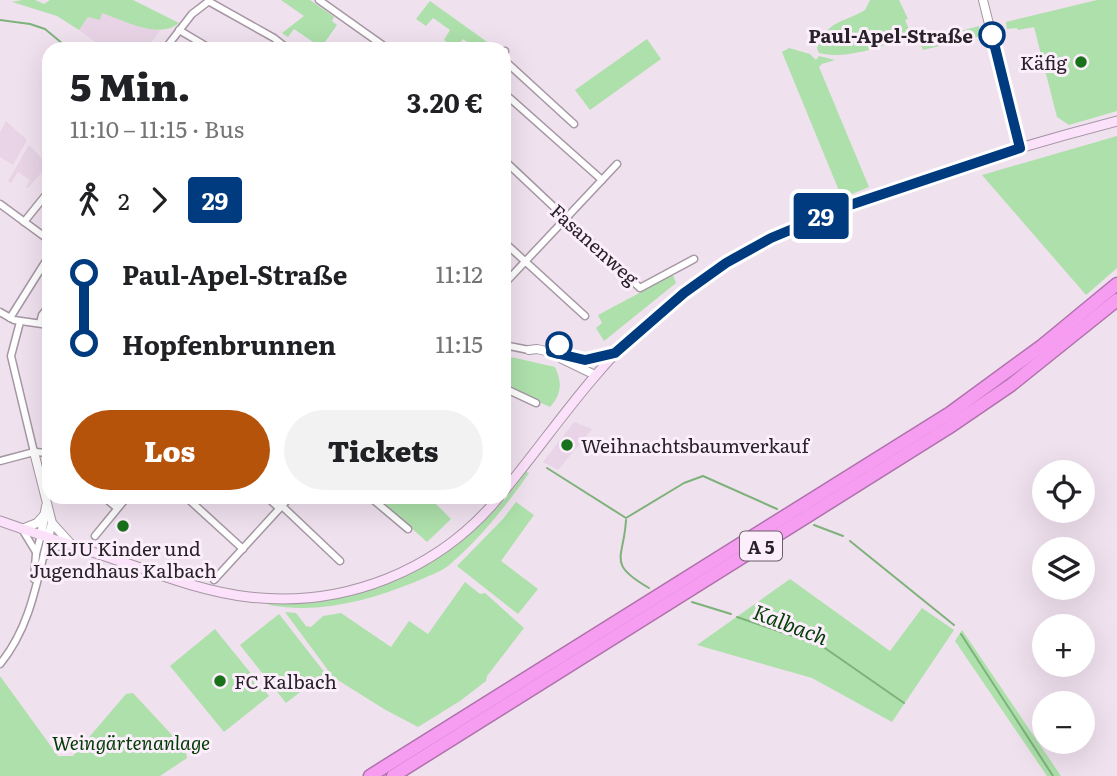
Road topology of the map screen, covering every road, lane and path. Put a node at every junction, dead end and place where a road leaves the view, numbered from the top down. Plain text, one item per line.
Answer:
1 (319, 0) edge
2 (983, 0) edge
3 (209, 1) edge
4 (179, 30) junction
5 (170, 42) edge
6 (199, 42) edge
7 (279, 42) edge
8 (378, 42) edge
9 (511, 66) edge
10 (511, 99) edge
11 (1117, 121) edge
12 (574, 124) dead end
13 (1020, 148) junction
14 (617, 164) dead end
15 (511, 167) edge
16 (602, 180) junction
17 (42, 200) edge
18 (0, 204) edge
19 (566, 218) junction
20 (24, 222) junction
21 (42, 235) edge
22 (511, 249) edge
23 (694, 259) dead end
24 (525, 262) junction
25 (42, 267) edge
26 (511, 277) edge
27 (1117, 284) edge
28 (1117, 300) edge
29 (0, 312) edge
30 (42, 315) edge
31 (585, 316) dead end
32 (10, 318) junction
33 (20, 322) junction
34 (40, 323) joint
35 (511, 346) edge
36 (529, 350) joint
37 (615, 353) junction
38 (584, 364) junction
39 (595, 376) junction
40 (585, 387) junction
41 (511, 391) edge
42 (536, 403) dead end
43 (34, 452) junction
44 (42, 453) edge
45 (0, 461) edge
46 (511, 482) edge
47 (42, 489) edge
48 (45, 504) edge
49 (112, 504) edge
50 (121, 504) edge
51 (194, 504) edge
52 (276, 504) edge
53 (283, 504) edge
54 (378, 504) edge
55 (492, 504) edge
56 (280, 507) junction
57 (46, 508) junction
58 (117, 508) junction
59 (0, 521) edge
60 (52, 523) junction
61 (22, 529) junction
62 (408, 529) dead end
63 (45, 536) junction
64 (95, 536) dead end
65 (72, 545) junction
66 (243, 549) junction
67 (36, 554) junction
68 (44, 558) junction
69 (340, 561) dead end
70 (214, 580) dead end
71 (34, 591) junction
72 (0, 664) edge
73 (370, 776) edge
74 (393, 776) edge

1 - 8 street
2 - 13 street
3 - 4 street
3 - 7 street
4 - 5 street
4 - 6 street
9 - 12 street
10 - 16 street
11 - 13 main road
13 - 37 main road
14 - 16 street
15 - 19 street, Fasanenweg
16 - 19 street
17 - 20 street
18 - 20 street
19 - 23 street, Fasanenweg
19 - 24 street
20 - 21 street
22 - 24 street
24 - 26 street
24 - 31 street
25 - 32 street
27 - 73 highway, A 5
28 - 74 highway, A 5
29 - 32 street
30 - 34 street
32 - 33 street
33 - 34 street
33 - 43 street
35 - 36 street
36 - 38 street
37 - 38 street
37 - 39 main road
38 - 39 street
38 - 40 street
39 - 40 main road
40 - 46 main road
41 - 42 street
43 - 44 street
43 - 45 street
43 - 47 street
48 - 57 street
49 - 58 street
50 - 58 street
51 - 66 street
52 - 56 street
53 - 56 street
54 - 62 street
55 - 65 main road
56 - 66 street
56 - 69 street
57 - 60 street
57 - 61 street
57 - 63 street
58 - 64 street
59 - 61 main road
60 - 63 street
60 - 65 street
61 - 63 main road
61 - 67 street
63 - 65 main road
63 - 67 street
63 - 68 street
65 - 68 street
66 - 70 street
67 - 71 street
68 - 71 street
71 - 72 street

